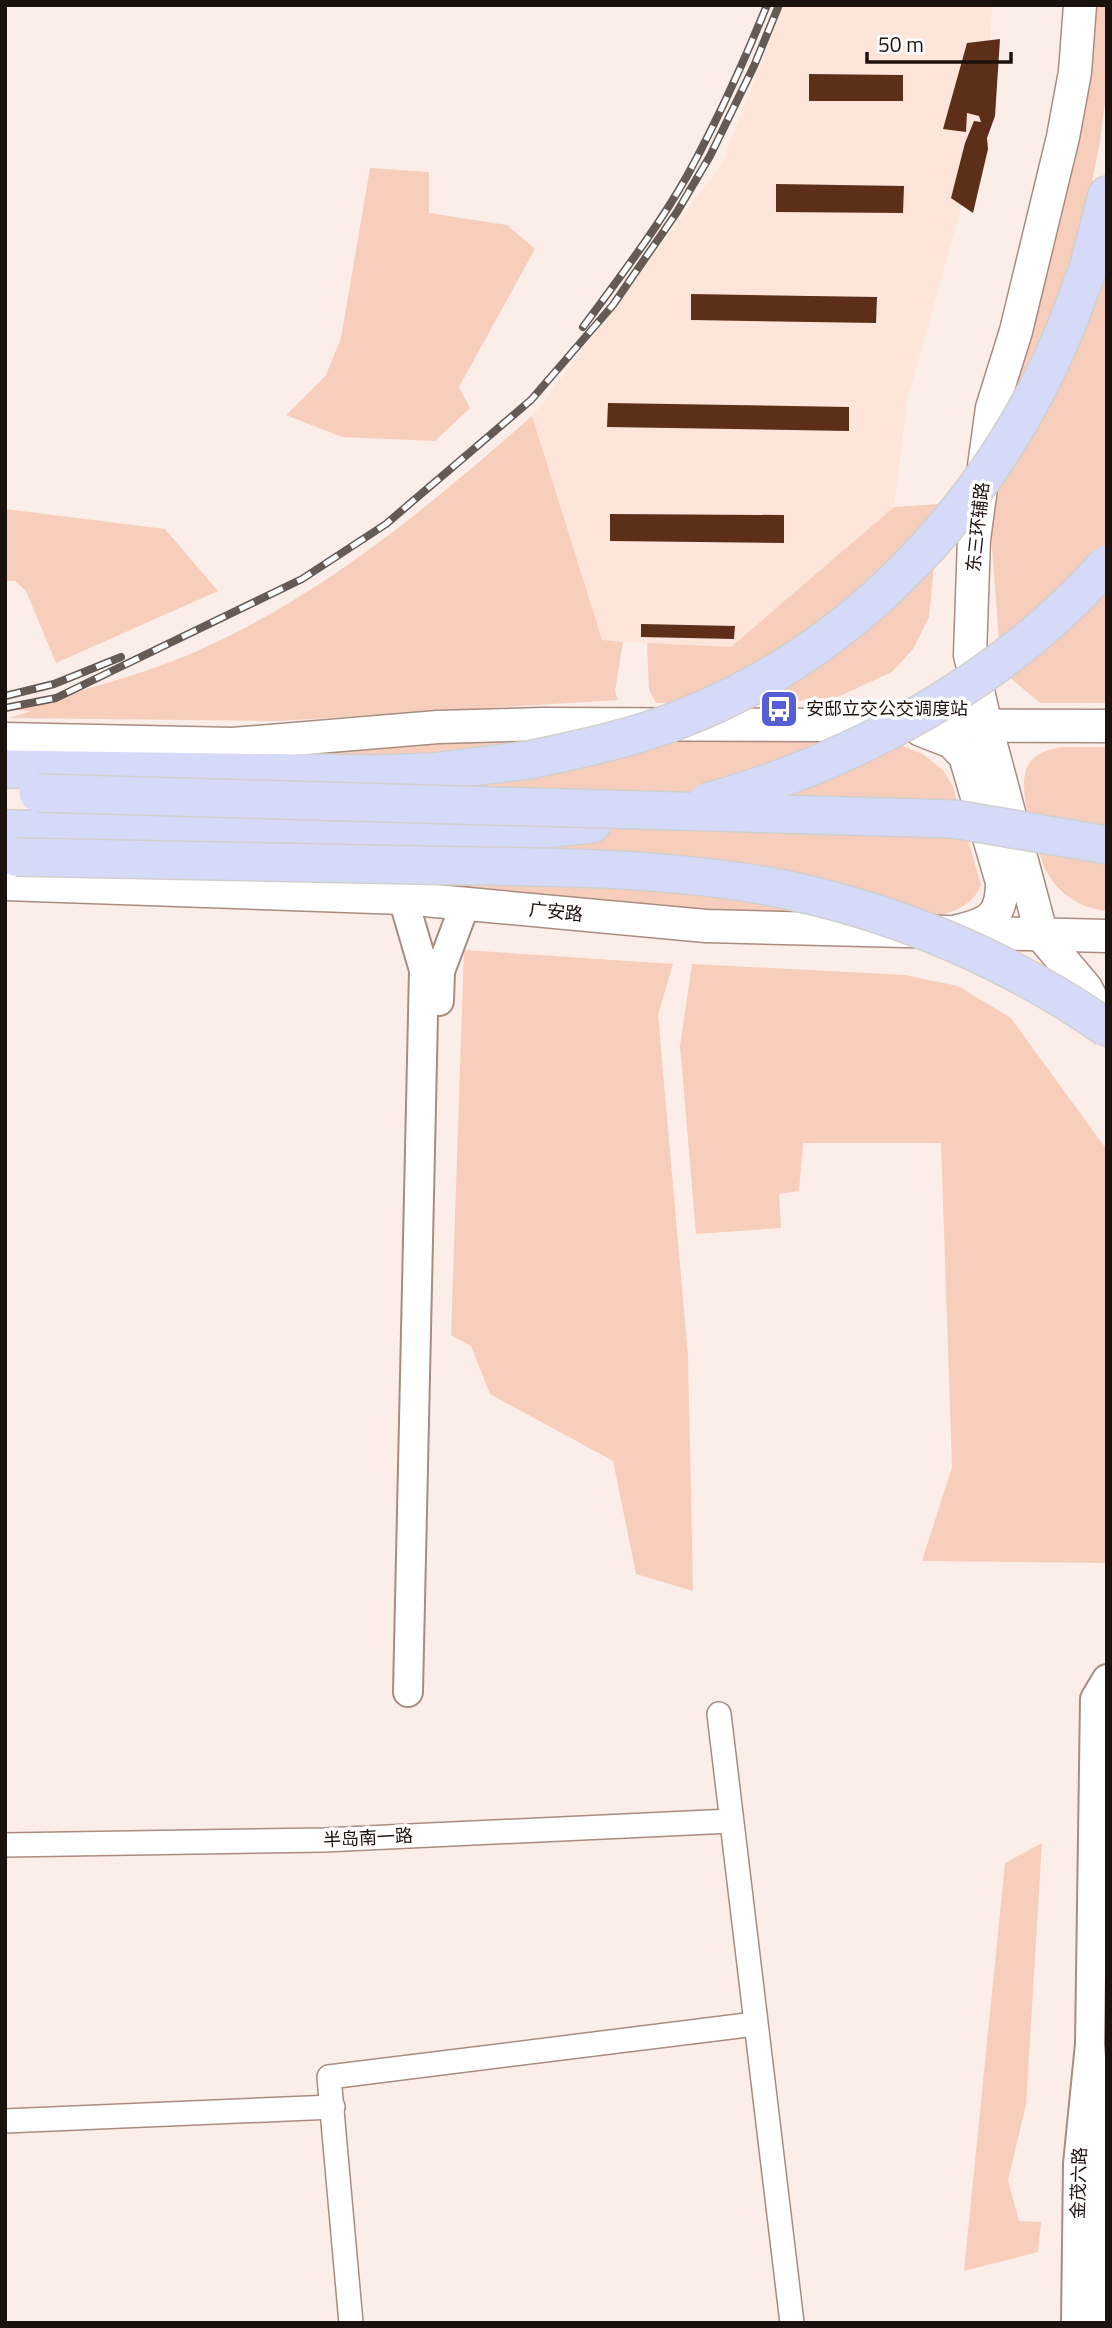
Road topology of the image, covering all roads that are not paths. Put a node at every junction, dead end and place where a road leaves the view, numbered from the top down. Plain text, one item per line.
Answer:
1 (1080, 5) edge
2 (1107, 195) edge
3 (1107, 564) edge
4 (906, 726) junction
5 (986, 726) junction
6 (1107, 726) edge
7 (5, 739) edge
8 (5, 769) edge
9 (30, 785) edge
10 (1107, 845) edge
11 (8, 857) edge
12 (403, 898) junction
13 (466, 902) junction
14 (950, 933) junction
15 (1042, 936) junction
16 (1107, 936) edge
17 (1107, 1029) edge
18 (1101, 1689) edge
19 (719, 1714) dead end
20 (731, 1821) junction
21 (5, 1845) edge
22 (755, 2024) junction
23 (1090, 2044) junction
24 (333, 2107) junction
25 (5, 2121) edge
26 (351, 2323) edge
27 (792, 2323) edge
28 (1076, 2323) edge
29 (1095, 2323) edge

1 - 5 main road, 东三环辅路
2 - 9 highway, bridge
3 - 11 highway, bridge
4 - 5 main road
4 - 7 main road
4 - 14 main road
5 - 6 main road
5 - 15 main road, 东三环辅路
8 - 9 highway
9 - 10 highway, bridge
11 - 12 main road, 广安路
11 - 17 highway, bridge
12 - 13 main road, 广安路
12 - 13 street
13 - 14 main road, 广安路
14 - 15 main road, 广安路
15 - 16 main road, 广安路
15 - 17 main road, 东三环辅路
18 - 23 street, 金茂六路
19 - 20 street
20 - 21 street, 半岛南一路
20 - 22 street
22 - 24 street
22 - 27 street
23 - 28 street, 金茂六路
23 - 29 street, 金茂六路
24 - 25 street
24 - 26 street

